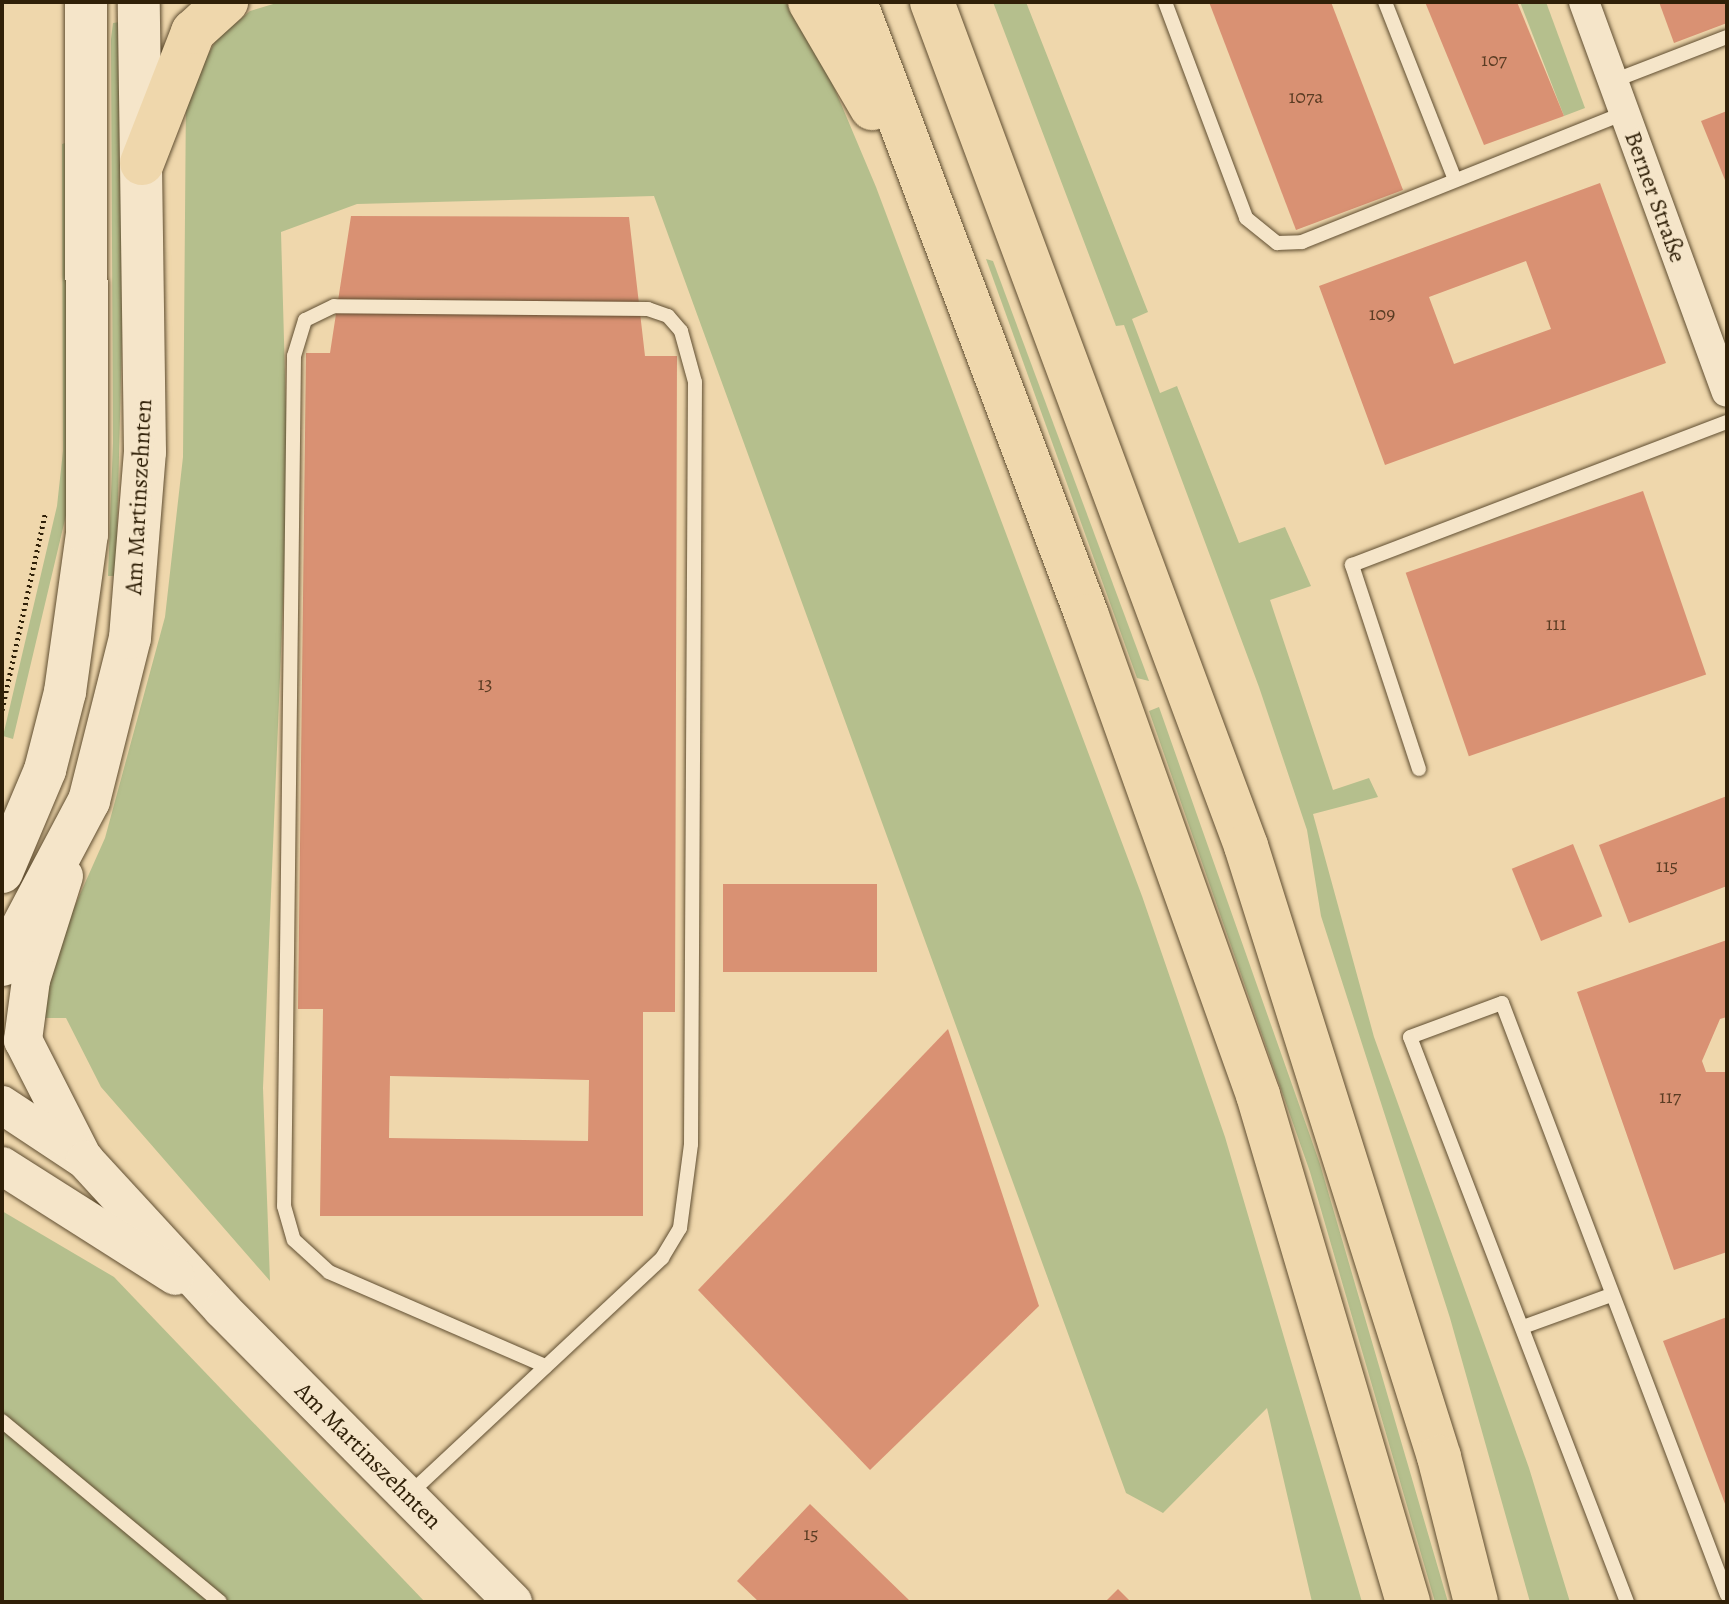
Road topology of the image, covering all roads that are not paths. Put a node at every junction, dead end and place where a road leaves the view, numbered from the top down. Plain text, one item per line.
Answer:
1 (86, 2) edge
2 (139, 2) edge
3 (226, 2) edge
4 (810, 2) edge
5 (855, 2) edge
6 (932, 2) edge
7 (1165, 2) edge
8 (1385, 2) edge
9 (1584, 2) edge
10 (1727, 37) edge
11 (1613, 81) junction
12 (1624, 113) junction
13 (142, 163) junction
14 (1455, 180) junction
15 (934, 213) junction
16 (1727, 392) edge
17 (1727, 422) edge
18 (1419, 769) dead end
19 (33, 801) junction
20 (89, 801) junction
21 (2, 831) edge
22 (2, 872) edge
23 (2, 965) edge
24 (2, 1105) edge
25 (85, 1160) junction
26 (2, 1166) edge
27 (1611, 1295) junction
28 (222, 1309) junction
29 (1523, 1327) junction
30 (545, 1366) junction
31 (2, 1421) edge
32 (407, 1496) junction
33 (1727, 1595) edge
34 (220, 1602) edge
35 (513, 1602) edge
36 (1408, 1602) edge
37 (1476, 1602) edge
38 (1627, 1602) edge

1 - 19 main road, Am Martinszehnten
2 - 13 main road, Am Martinszehnten
3 - 13 highway
4 - 15 highway
5 - 15 highway
6 - 37 highway
7 - 14 lane
8 - 14 lane
9 - 11 street, Berner Straße
10 - 11 lane
11 - 12 street, Berner Straße
12 - 14 lane
12 - 16 street, Berner Straße
13 - 20 main road, Am Martinszehnten
15 - 36 highway
17 - 18 lane
19 - 21 street
19 - 22 main road, Am Martinszehnten
20 - 23 main road, Am Martinszehnten
20 - 25 street
24 - 25 street, Am Martinszehnten
25 - 28 street, Am Martinszehnten
26 - 28 street, Am Martinszehnten
27 - 29 lane
27 - 29 lane
27 - 33 lane
28 - 32 street, Am Martinszehnten
29 - 38 lane
30 - 30 lane
30 - 32 lane
31 - 34 lane
32 - 35 street, Am Martinszehnten

